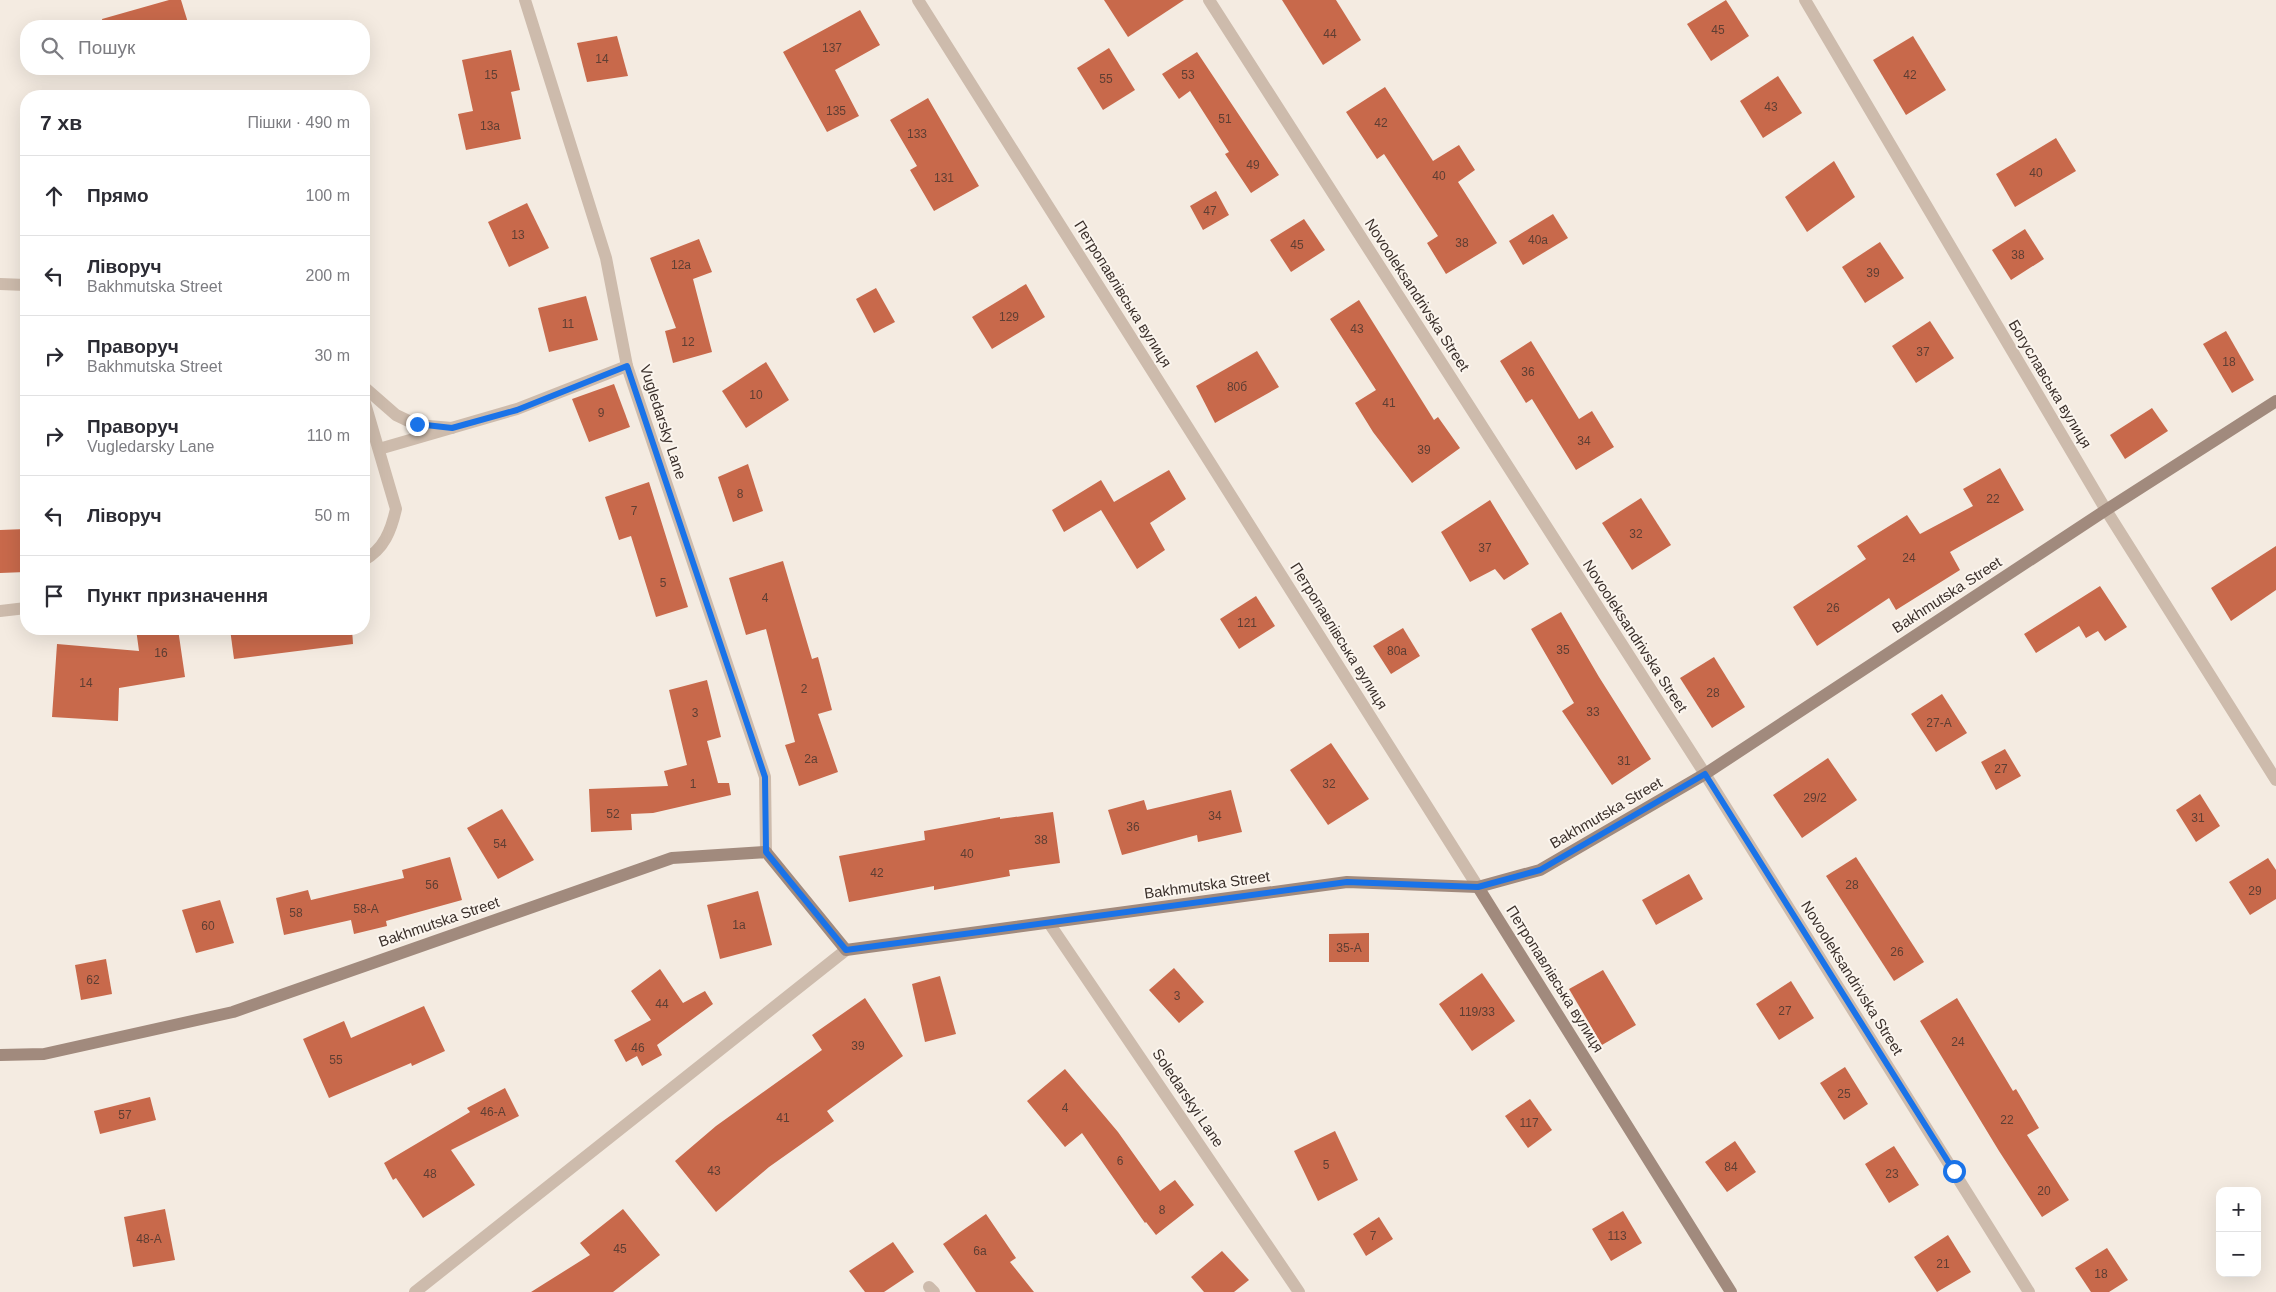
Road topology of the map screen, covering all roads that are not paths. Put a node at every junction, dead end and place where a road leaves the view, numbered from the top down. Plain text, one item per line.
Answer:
1 (525, 0) edge
2 (918, 0) edge
3 (1209, 0) edge
4 (1805, 0) edge
5 (0, 284) edge
6 (20, 285) edge
7 (627, 366) junction
8 (370, 392) edge
9 (2276, 401) edge
10 (370, 420) edge
11 (452, 428) junction
12 (379, 449) junction
13 (2106, 510) junction
14 (370, 555) edge
15 (20, 609) edge
16 (0, 612) edge
17 (1705, 774) junction
18 (2276, 780) edge
19 (766, 852) junction
20 (1478, 887) junction
21 (1049, 923) junction
22 (846, 950) junction
23 (0, 1055) edge
24 (415, 1292) edge
25 (1299, 1292) edge
26 (1730, 1292) edge
27 (2030, 1292) edge

1 - 7 street, Vugledarsky Lane
2 - 20 street, Петропавлівська вулиця
3 - 17 street, Novooleksandrivska Street
4 - 13 street, Богуславська вулиця
5 - 6 street
7 - 11 street
7 - 19 street, Vugledarsky Lane
8 - 11 street
9 - 13 street, Bakhmutska Street
10 - 12 street
11 - 12 street
12 - 14 street
13 - 17 street, Bakhmutska Street
13 - 18 street, Богуславська вулиця
15 - 16 street
17 - 20 street, Bakhmutska Street
17 - 27 street, Novooleksandrivska Street
19 - 22 street
19 - 23 street, Bakhmutska Street
20 - 21 street, Bakhmutska Street
20 - 26 street, Петропавлівська вулиця
21 - 22 street, Bakhmutska Street
21 - 25 street, Soledarskyi Lane
22 - 24 street

